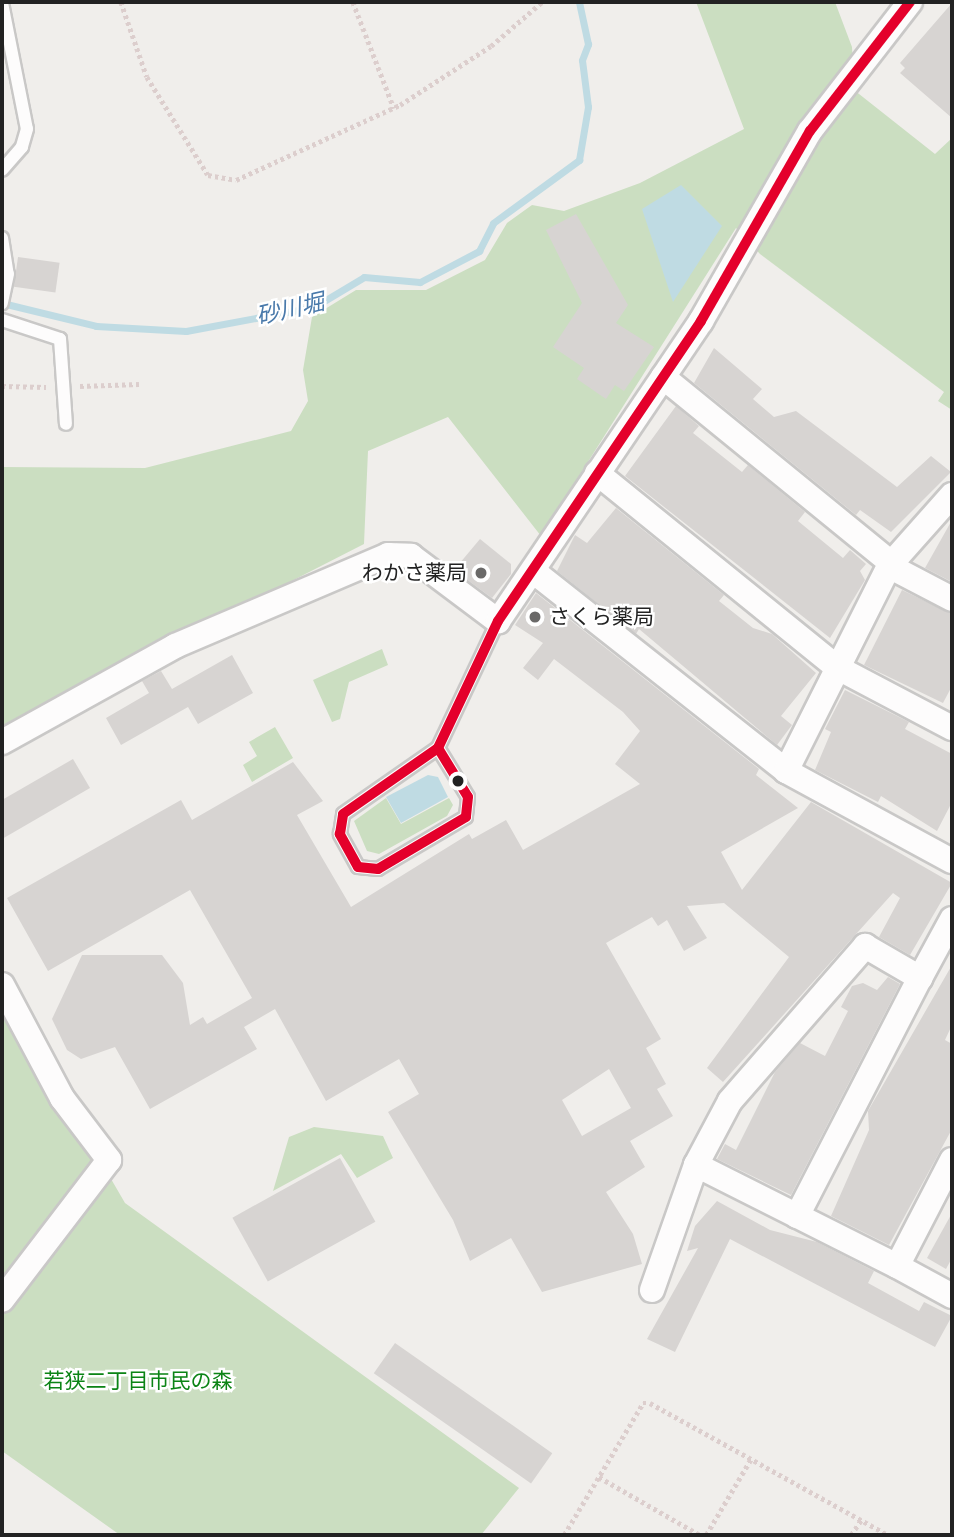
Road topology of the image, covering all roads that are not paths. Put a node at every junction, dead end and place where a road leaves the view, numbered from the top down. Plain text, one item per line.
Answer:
1 (910, 2) edge
2 (2, 3) edge
3 (2, 170) edge
4 (2, 238) edge
5 (3, 299) edge
6 (2, 320) edge
7 (663, 377) junction
8 (66, 424) dead end
9 (597, 473) junction
10 (952, 495) edge
11 (890, 565) junction
12 (533, 571) junction
13 (952, 599) edge
14 (498, 621) junction
15 (838, 668) junction
16 (952, 728) edge
17 (2, 742) edge
18 (438, 748) junction
19 (786, 771) junction
20 (952, 861) edge
21 (952, 919) edge
22 (920, 978) junction
23 (2, 985) edge
24 (952, 1160) edge
25 (696, 1165) junction
26 (797, 1216) junction
27 (897, 1266) junction
28 (652, 1290) dead end
29 (952, 1296) edge
30 (2, 1300) edge

1 - 7 street
2 - 3 lane
4 - 5 lane
6 - 8 lane
7 - 9 street
7 - 11 street
9 - 12 street
9 - 15 street
10 - 11 street
11 - 13 street
11 - 15 street
12 - 14 street
12 - 19 street
14 - 17 street
14 - 18 lane
15 - 16 street
15 - 19 street
18 - 18 lane
19 - 20 street
21 - 22 street
22 - 25 street
22 - 26 street
23 - 30 street
24 - 27 street
25 - 26 street
25 - 28 street
26 - 27 street
27 - 29 street

